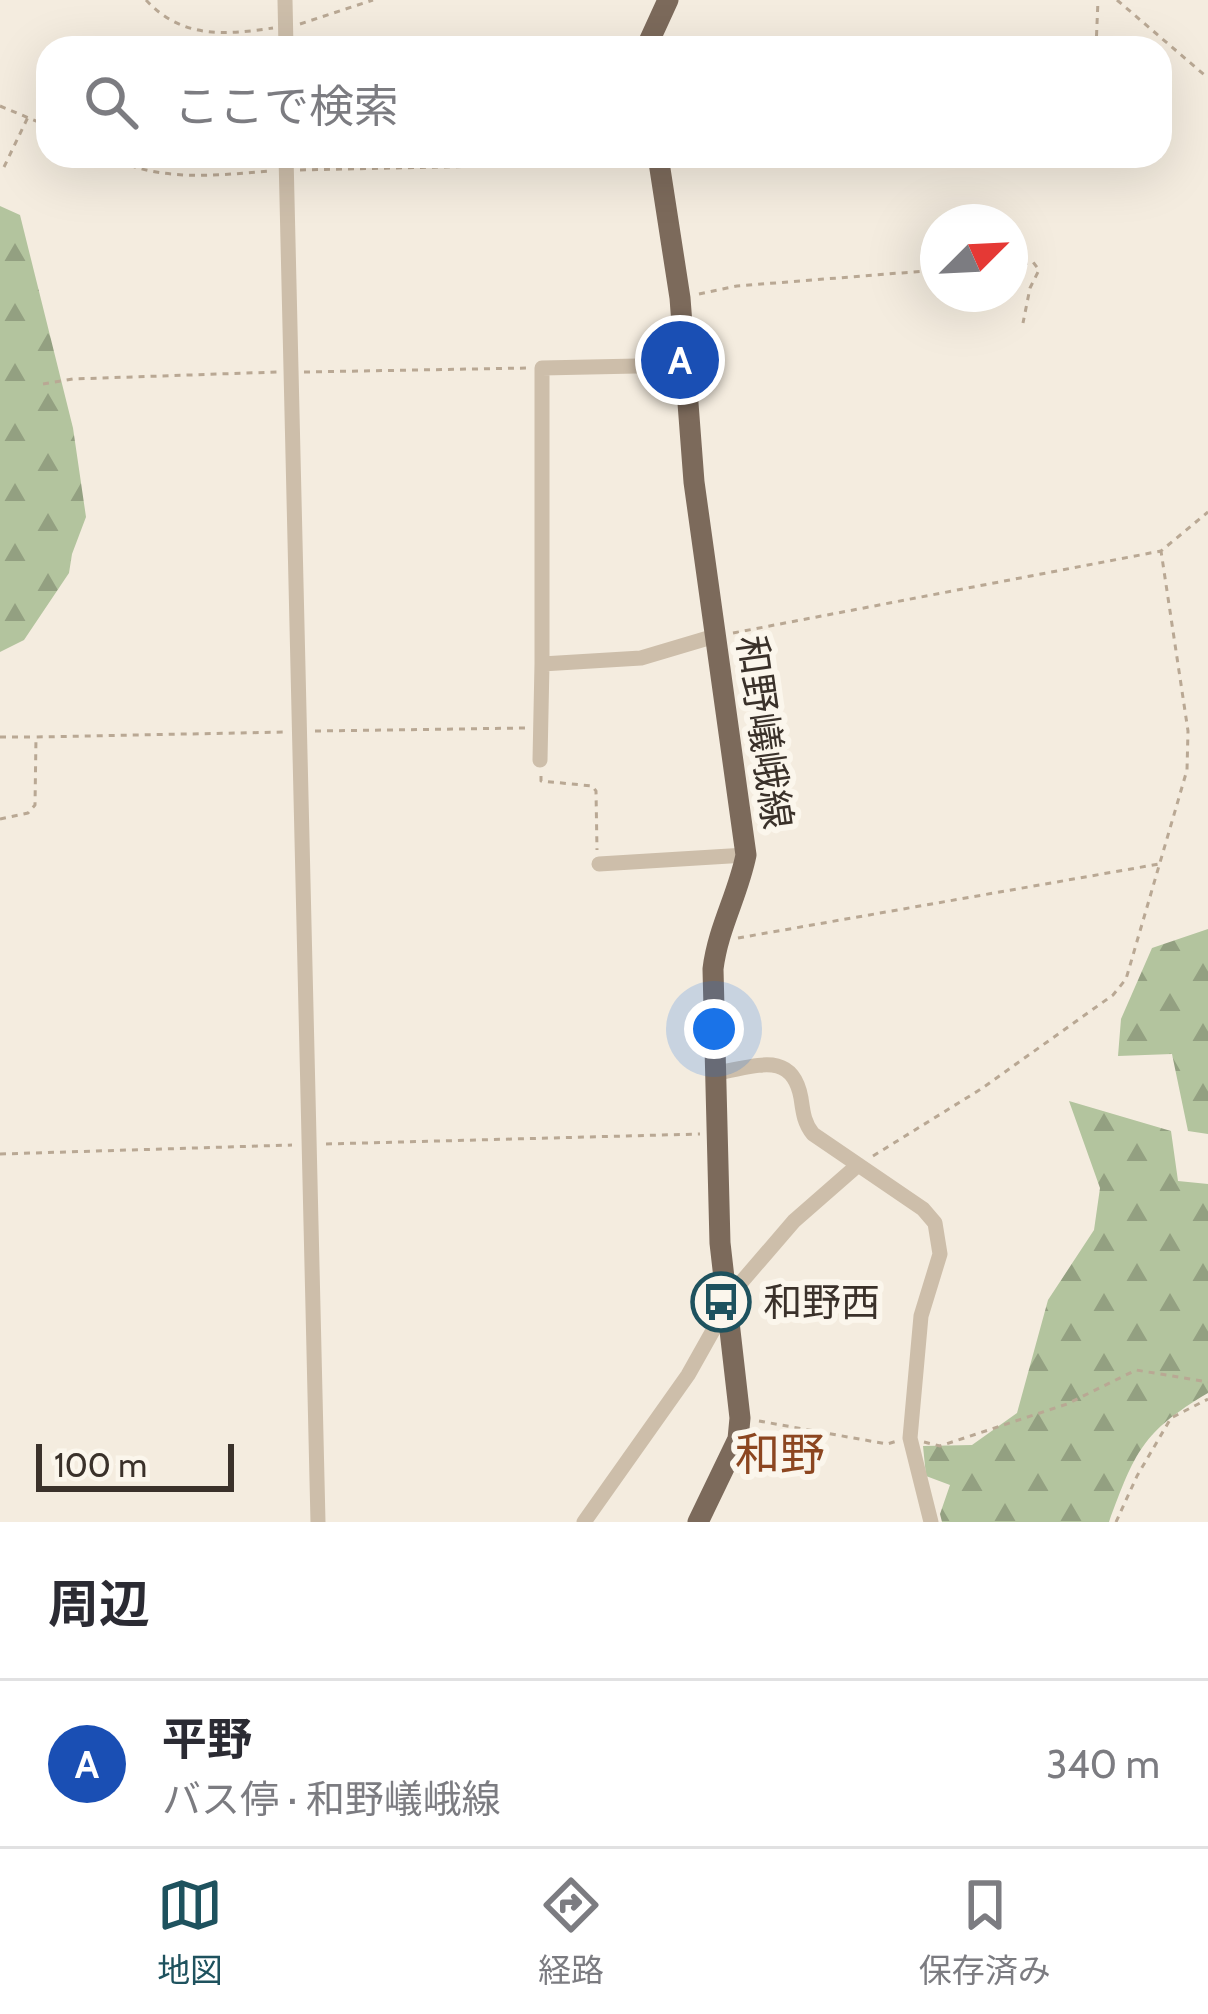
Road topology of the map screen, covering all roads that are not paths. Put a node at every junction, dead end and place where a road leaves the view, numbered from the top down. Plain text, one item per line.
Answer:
1 (285, 0) edge
2 (668, 0) edge
3 (286, 36) edge
4 (652, 36) edge
5 (286, 168) edge
6 (660, 168) edge
7 (686, 365) junction
8 (716, 636) junction
9 (542, 664) junction
10 (541, 760) road end
11 (746, 855) junction
12 (599, 864) road end
13 (716, 1072) junction
14 (858, 1166) junction
15 (728, 1303) junction
16 (318, 1522) edge
17 (584, 1522) edge
18 (698, 1522) edge
19 (932, 1522) edge

1 - 3 street
2 - 4 main road
5 - 16 street
6 - 7 main road, 和野嶬峨線
7 - 8 main road, 和野嶬峨線
7 - 9 street
8 - 9 street
8 - 11 main road, 和野嶬峨線
9 - 10 street
11 - 12 street
11 - 13 main road, 和野嶬峨線
13 - 14 street
13 - 15 main road, 和野嶬峨線
14 - 15 street
14 - 19 street
15 - 17 street
15 - 18 main road, 和野嶬峨線

